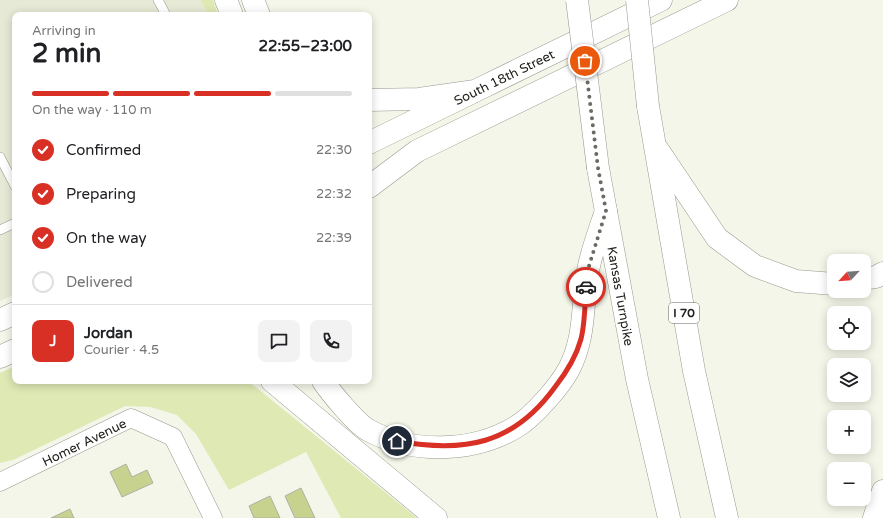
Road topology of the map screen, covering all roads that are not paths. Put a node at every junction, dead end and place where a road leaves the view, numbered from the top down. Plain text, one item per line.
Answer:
1 (158, 0) edge
2 (226, 0) edge
3 (253, 0) edge
4 (577, 0) edge
5 (637, 0) edge
6 (661, 0) edge
7 (727, 0) edge
8 (164, 12) edge
9 (231, 12) edge
10 (258, 12) edge
11 (475, 91) junction
12 (372, 100) edge
13 (372, 142) edge
14 (655, 145) junction
15 (417, 151) junction
16 (0, 157) edge
17 (372, 173) edge
18 (12, 180) edge
19 (372, 184) edge
20 (606, 211) junction
21 (12, 224) edge
22 (0, 230) edge
23 (883, 273) edge
24 (871, 278) edge
25 (827, 283) edge
26 (12, 314) edge
27 (0, 320) edge
28 (12, 351) edge
29 (0, 357) edge
30 (276, 384) edge
31 (325, 384) edge
32 (0, 482) edge
33 (883, 491) edge
34 (213, 518) edge
35 (436, 518) edge
36 (669, 518) edge
37 (727, 518) edge
38 (874, 518) edge

1 - 8 lane
2 - 9 main road
3 - 10 main road
4 - 20 main road, Kansas Turnpike, bridge
5 - 14 main road, I 70, bridge
6 - 11 main road, South 18th Street
7 - 15 main road
11 - 12 main road
11 - 13 main road, South 18th Street
14 - 25 main road
14 - 37 main road, I 70
15 - 17 main road
15 - 19 main road
16 - 18 lane
20 - 31 main road
20 - 36 main road, Kansas Turnpike
21 - 22 lane
23 - 24 main road
26 - 27 main road
28 - 29 main road
30 - 35 main road
32 - 34 street, Homer Avenue
33 - 38 main road

